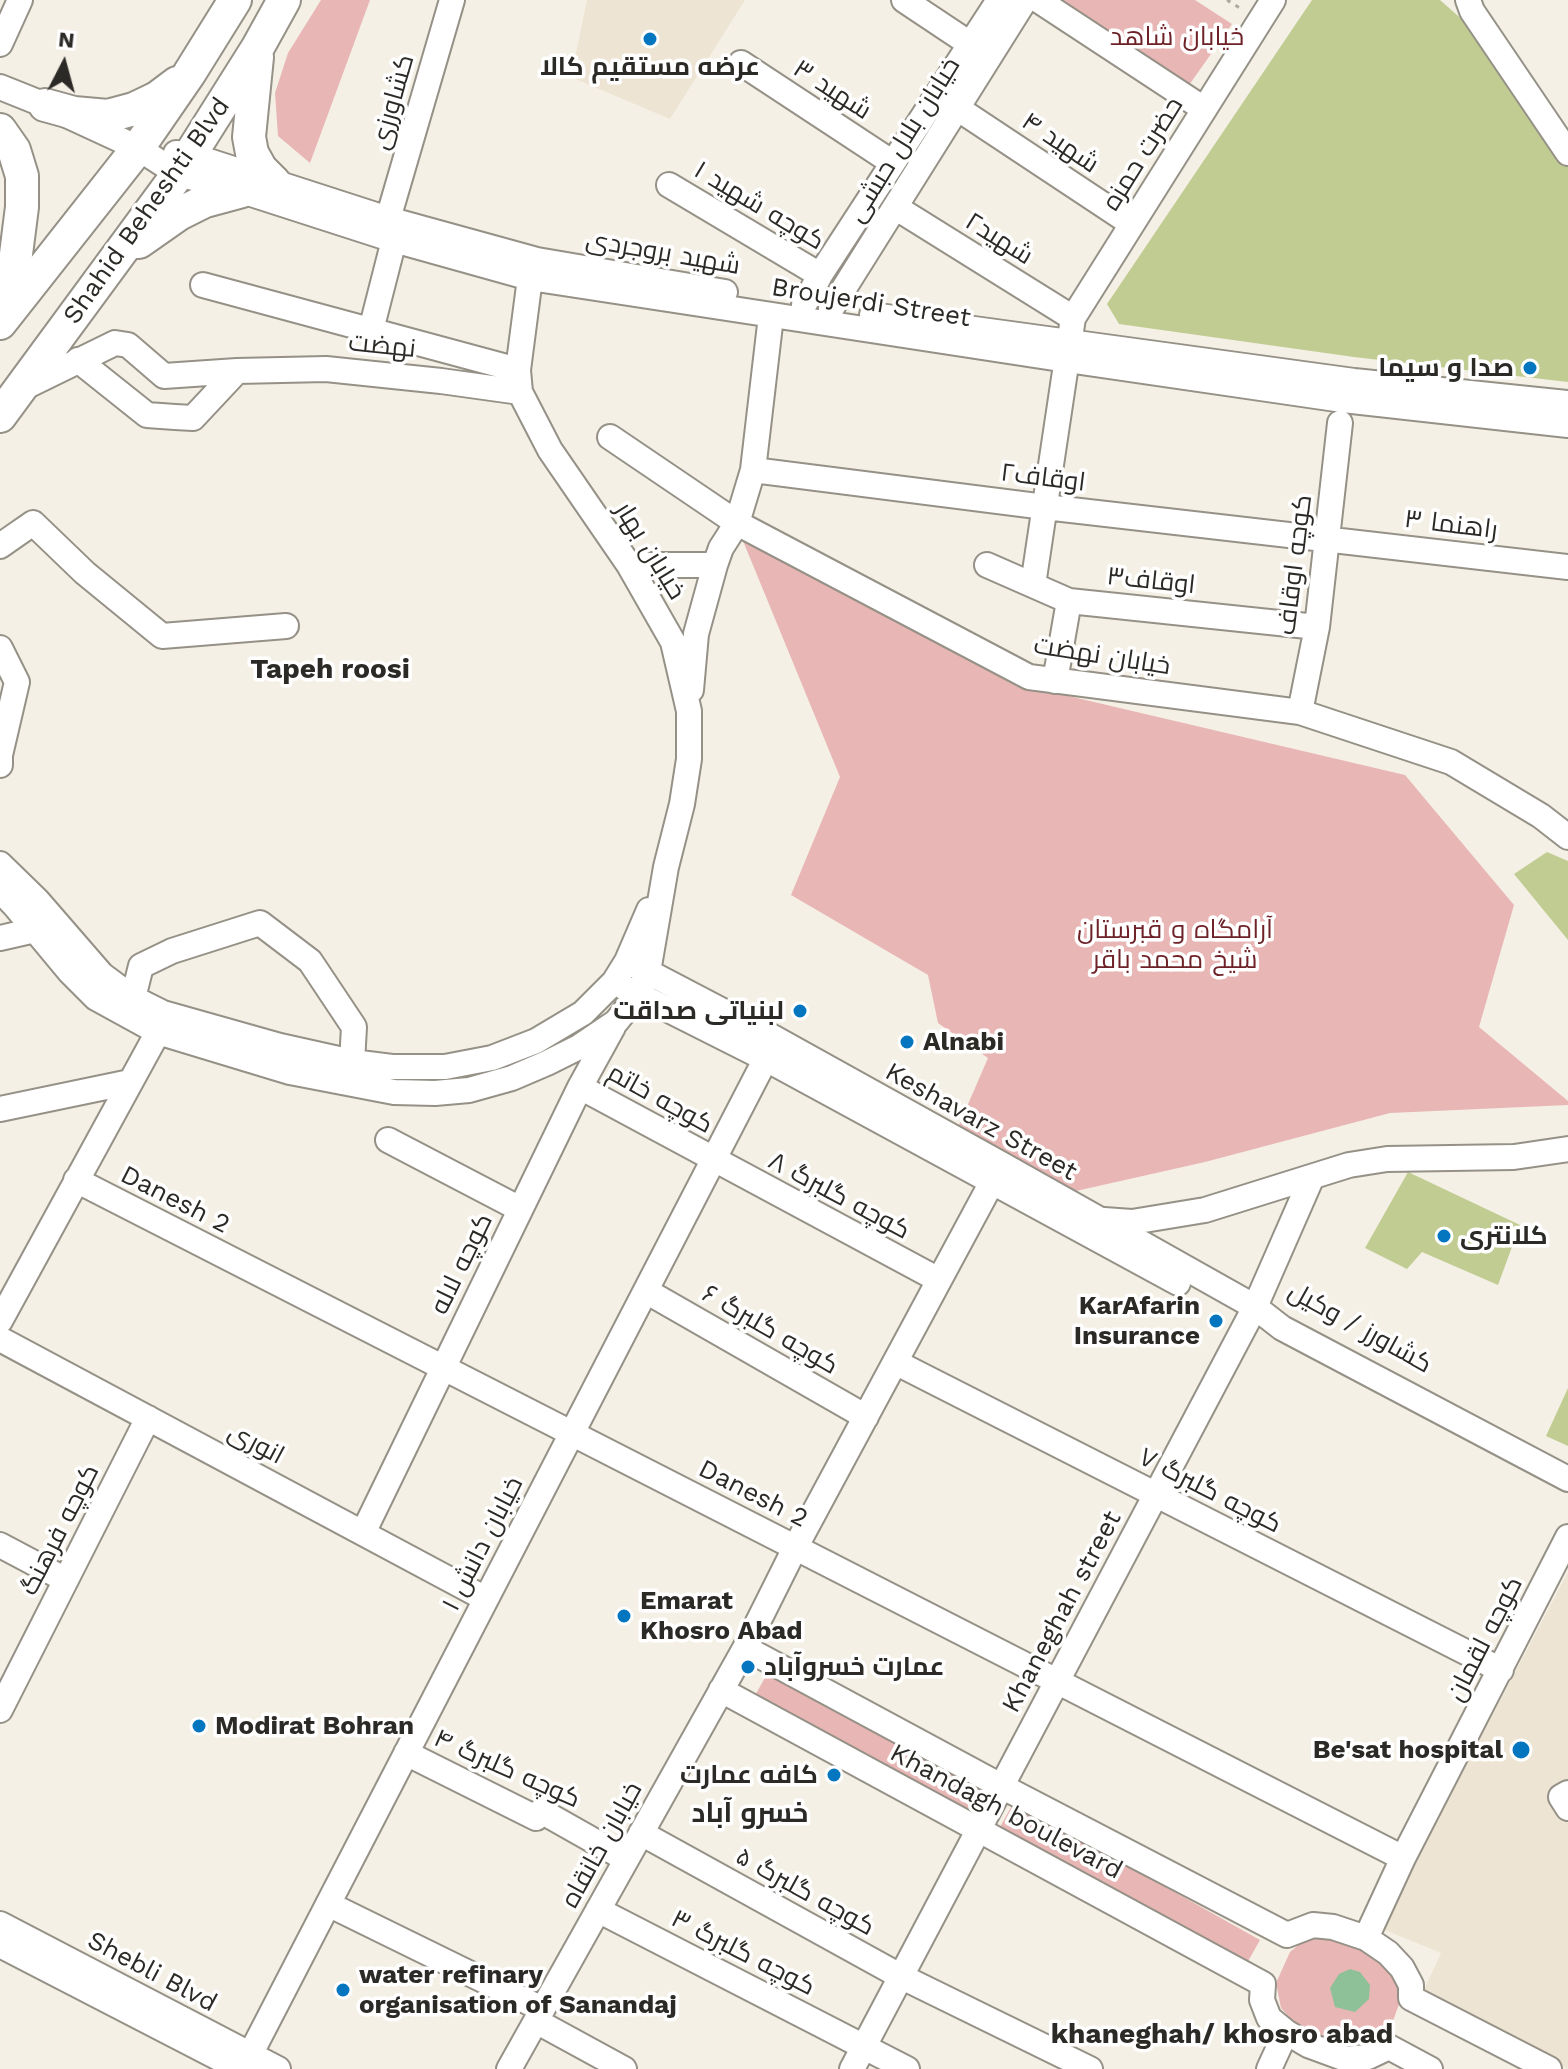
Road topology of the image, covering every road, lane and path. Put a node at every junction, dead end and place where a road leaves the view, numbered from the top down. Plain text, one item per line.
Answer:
1 (20, 0) edge
2 (235, 0) edge
3 (284, 0) edge
4 (452, 0) edge
5 (904, 0) edge
6 (999, 0) edge
7 (1025, 0) edge
8 (1038, 0) edge
9 (1273, 0) edge
10 (1468, 0) edge
11 (0, 44) edge
12 (970, 44) junction
13 (258, 47) junction
14 (741, 63) dead end
15 (189, 74) junction
16 (0, 87) edge
17 (45, 105) junction
18 (957, 108) junction
19 (1204, 109) junction
20 (0, 130) edge
21 (138, 148) junction
22 (1568, 153) edge
23 (893, 163) junction
24 (184, 165) junction
25 (274, 182) junction
26 (669, 185) dead end
27 (242, 191) junction
28 (895, 207) junction
29 (1132, 224) junction
30 (391, 229) junction
31 (109, 267) junction
32 (533, 269) junction
33 (820, 275) junction
34 (203, 285) dead end
35 (804, 305) junction
36 (0, 307) edge
37 (831, 309) junction
38 (771, 316) junction
39 (0, 323) edge
40 (371, 330) junction
41 (1069, 340) junction
42 (78, 360) junction
43 (237, 371) junction
44 (519, 381) junction
45 (19, 390) junction
46 (1568, 403) edge
47 (0, 416) edge
48 (1340, 423) dead end
49 (1568, 425) edge
50 (610, 437) dead end
51 (753, 470) junction
52 (1045, 507) junction
53 (737, 523) junction
54 (1327, 539) junction
55 (0, 546) edge
56 (629, 565) junction
57 (715, 565) junction
58 (987, 565) dead end
59 (1568, 567) edge
60 (1033, 585) junction
61 (1069, 601) junction
62 (286, 626) dead end
63 (1317, 627) junction
64 (0, 648) edge
65 (1055, 681) junction
66 (689, 711) junction
67 (1300, 712) junction
68 (0, 765) edge
69 (1568, 837) edge
70 (0, 864) edge
71 (0, 890) edge
72 (35, 930) junction
73 (0, 938) edge
74 (630, 972) junction
75 (637, 996) junction
76 (133, 998) junction
77 (616, 1022) junction
78 (160, 1023) junction
79 (771, 1049) junction
80 (352, 1062) junction
81 (130, 1082) junction
82 (580, 1087) junction
83 (0, 1109) edge
84 (388, 1140) dead end
85 (1568, 1149) edge
86 (714, 1160) junction
87 (1312, 1177) junction
88 (76, 1180) junction
89 (992, 1182) junction
90 (520, 1209) junction
91 (1098, 1219) junction
92 (1132, 1222) junction
93 (939, 1280) junction
94 (646, 1291) junction
95 (1254, 1311) junction
96 (0, 1321) edge
97 (0, 1339) edge
98 (895, 1362) junction
99 (443, 1368) junction
100 (866, 1417) junction
101 (148, 1418) junction
102 (572, 1433) junction
103 (1568, 1471) edge
104 (1568, 1479) edge
105 (1156, 1495) junction
106 (363, 1533) junction
107 (1568, 1537) edge
108 (0, 1545) edge
109 (795, 1548) junction
110 (66, 1580) junction
111 (486, 1599) junction
112 (745, 1648) junction
113 (1501, 1670) junction
114 (1057, 1681) junction
115 (721, 1690) junction
116 (0, 1710) edge
117 (406, 1753) junction
118 (1001, 1786) junction
119 (1568, 1793) edge
120 (1568, 1808) edge
121 (979, 1829) junction
122 (641, 1833) junction
123 (1403, 1858) junction
124 (626, 1859) junction
125 (328, 1904) junction
126 (598, 1910) junction
127 (0, 1924) edge
128 (1366, 1938) junction
129 (0, 1945) edge
130 (900, 1976) junction
131 (539, 2015) junction
132 (1286, 2032) junction
133 (864, 2046) junction
134 (239, 2065) edge
135 (278, 2069) edge
136 (509, 2069) edge
137 (624, 2069) edge
138 (852, 2069) edge
139 (907, 2069) edge
140 (1090, 2069) edge
141 (1269, 2069) edge
142 (1430, 2069) edge
143 (1549, 2069) edge

1 - 11 street
2 - 15 main road
3 - 13 main road, Shahid Beheshti Blvd
4 - 30 street, کشاورزی
5 - 12 street
6 - 12 street, خیابان بلال حبشی
7 - 18 street, خیابان بلال حبشی
8 - 19 street
9 - 19 street, حضرت حمزه
10 - 22 street
12 - 23 street, خیابان بلال حبشی
13 - 24 main road, Shahid Beheshti Blvd
13 - 25 main road
14 - 23 street, شهید ۳
15 - 17 main road
15 - 21 main road
16 - 17 street
17 - 21 street
18 - 28 street, خیابان بلال حبشی
18 - 29 street, شهید ۴
19 - 29 street, حضرت حمزه
20 - 36 main road
21 - 24 street
21 - 39 main road
23 - 33 street, خیابان بلال حبشی
24 - 25 street
24 - 27 street, Broujerdi Street
24 - 31 main road, Shahid Beheshti Blvd
25 - 30 street
26 - 33 street, کوچه شهید ۱
27 - 30 street, Broujerdi Street
27 - 31 main road
28 - 37 street, خیابان بلال حبشی
28 - 41 street, شهید۲
29 - 41 street, حضرت حمزه
30 - 32 street, Broujerdi Street
30 - 40 street, نهضت
31 - 45 main road, Shahid Beheshti Blvd
32 - 35 street, شهید بروجردی
32 - 38 street, Broujerdi Street
32 - 44 street
33 - 35 street, خیابان بلال حبشی
34 - 40 street
35 - 37 street, شهید بروجردی
37 - 41 street, شهید بروجردی
38 - 41 street, Broujerdi Street
38 - 51 street
40 - 44 street
41 - 46 street, شهید بروجردی
41 - 49 street, Broujerdi Street
41 - 52 street
42 - 43 street, نهضت
42 - 43 street
42 - 45 street
43 - 44 street, نهضت
44 - 56 street, خیابان بهار
45 - 47 main road, Shahid Beheshti Blvd
48 - 54 street, کوچه اوقاف
50 - 53 street, خیابان نهضت
51 - 52 street, اوقاف۲
51 - 53 street
52 - 54 street, اوقاف۲
52 - 60 street
53 - 57 street
53 - 65 street, خیابان نهضت
54 - 59 street, راهنما ۳
54 - 63 street, کوچه اوقاف
55 - 62 street
56 - 57 street
56 - 66 street, خیابان بهار
57 - 66 street
58 - 60 street, اوقاف۳
60 - 61 street, اوقاف۳
61 - 63 street, اوقاف۳
61 - 65 street
63 - 67 street, کوچه اوقاف
64 - 68 street
65 - 67 street, خیابان نهضت
66 - 74 street, خیابان بهار
67 - 69 street, خیابان نهضت
70 - 76 street
71 - 72 street
72 - 73 street
72 - 78 street
74 - 75 street, Keshavarz Street
74 - 79 street, Keshavarz Street
74 - 80 street
75 - 77 street
75 - 79 street, Keshavarz Street
76 - 78 street
76 - 80 street
77 - 78 street
77 - 82 street, کوچه لاله
78 - 80 street
78 - 81 street
79 - 86 street, خیابان دانش ۱
79 - 89 street, Keshavarz Street
79 - 91 street, Keshavarz Street
81 - 83 street
81 - 88 street
82 - 86 street, کوچه خاتم
82 - 90 street, کوچه لاله
84 - 90 street
85 - 87 street
86 - 93 street, کوچه گلبرگ ۸
86 - 94 street, خیابان دانش ۱
87 - 92 street
87 - 95 street, Khaneghah street
88 - 96 street
88 - 99 street, Danesh 2
89 - 93 street, خیابان خانقاه
89 - 95 street, Keshavarz Street
90 - 99 street, کوچه لاله
91 - 92 street
91 - 95 street, Keshavarz Street
92 - 95 street, کشاورز / وکیل
93 - 98 street, خیابان خانقاه
94 - 100 street, کوچه گلبرگ ۶
94 - 102 street, خیابان دانش ۱
95 - 103 street, کشاورز / وکیل
95 - 104 street, Keshavarz Street
95 - 105 street, Khaneghah street
97 - 101 street, انوری
98 - 100 street, خیابان خانقاه
98 - 105 street, کوچه گلبرگ ۷
99 - 102 street, Danesh 2
99 - 106 street, کوچه لاله
100 - 109 street, خیابان خانقاه
101 - 106 street, انوری
101 - 110 street, کوچه فرهنگ
102 - 109 street, Danesh 2
102 - 111 street, خیابان دانش ۱
105 - 113 street, کوچه گلبرگ ۷
105 - 114 street, Khaneghah street
106 - 111 street, انوری
107 - 113 street, کوچه لقمان
108 - 110 street
109 - 112 street, خیابان خانقاه
109 - 114 street, Danesh 2
110 - 116 street, کوچه فرهنگ
111 - 117 street, خیابان دانش ۱
112 - 115 street, خیابان خانقاه
112 - 118 street, Khandagh boulevard
113 - 123 street, کوچه لقمان
114 - 118 street, Khaneghah street
114 - 123 street, Danesh 2
115 - 121 street, Khandagh boulevard
115 - 122 street, خیابان خانقاه
117 - 124 street, کوچه گلبرگ ۴
117 - 125 street, خیابان دانش ۱
118 - 121 street, Khaneghah street
118 - 128 street, Khandagh boulevard
119 - 120 street
121 - 130 street, Khaneghah street
121 - 132 street, Khandagh boulevard
122 - 124 street, خیابان خانقاه
122 - 130 street, کوچه گلبرگ ۵
123 - 128 street, کوچه لقمان
124 - 126 street, خیابان خانقاه
125 - 131 street
125 - 134 street, خیابان دانش ۱
126 - 131 street, خیابان خانقاه
126 - 133 street, کوچه گلبرگ ۳
127 - 134 street, Shebli Blvd
128 - 143 street
129 - 134 street, Shebli Blvd
130 - 133 street, Khaneghah street
130 - 140 street, کوچه گلبرگ ۵
131 - 136 street, خیابان خانقاه
131 - 137 street
132 - 141 street
132 - 142 street
133 - 138 street, Khaneghah street
133 - 139 street, کوچه گلبرگ ۳
134 - 135 street, Shebli Blvd

